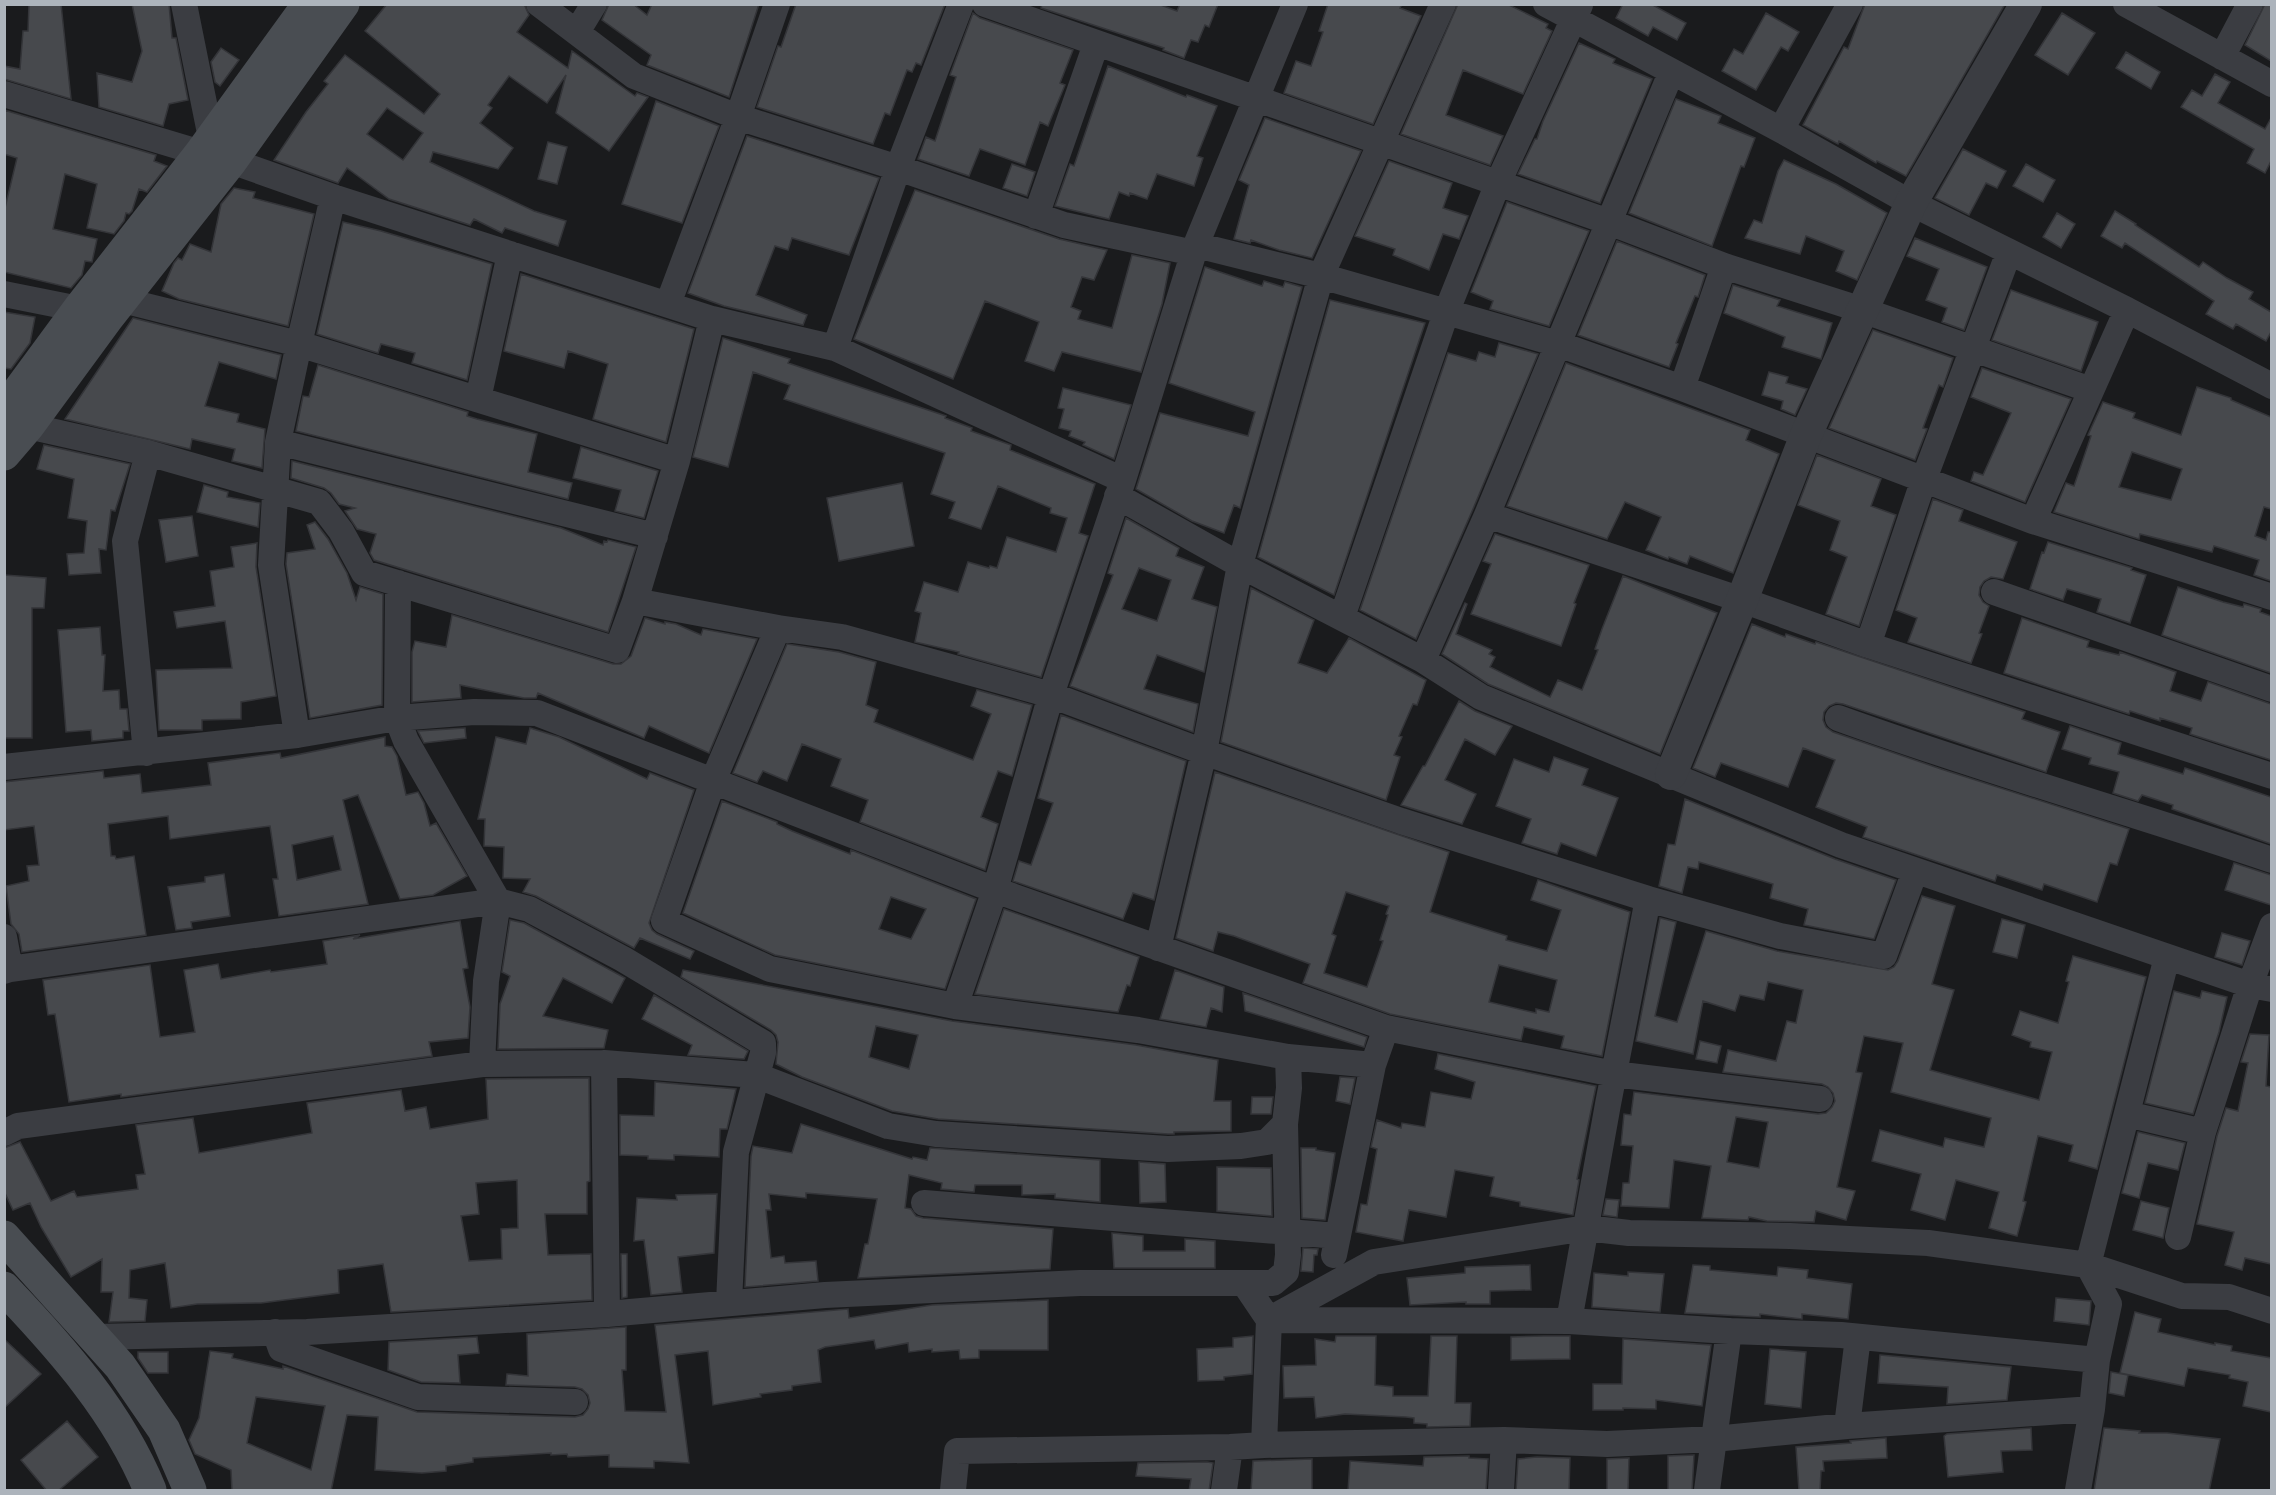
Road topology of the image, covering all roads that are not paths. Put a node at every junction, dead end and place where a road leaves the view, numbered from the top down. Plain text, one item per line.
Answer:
1 (184, 4) edge
2 (309, 4) edge
3 (343, 4) edge
4 (539, 4) edge
5 (594, 4) edge
6 (777, 4) edge
7 (961, 4) edge
8 (985, 4) edge
9 (1295, 4) edge
10 (1443, 4) edge
11 (1546, 4) edge
12 (1850, 4) edge
13 (2026, 4) edge
14 (2126, 4) edge
15 (2250, 4) edge
16 (1577, 12) edge
17 (577, 32) junction
18 (1096, 44) junction
19 (2222, 57) junction
20 (1671, 73) junction
21 (2271, 84) edge
22 (4, 94) edge
23 (1256, 100) junction
24 (738, 117) junction
25 (1781, 130) junction
26 (1380, 144) junction
27 (214, 151) junction
28 (898, 168) junction
29 (1498, 183) junction
30 (333, 197) junction
31 (1911, 203) junction
32 (1036, 216) junction
33 (1609, 222) junction
34 (1195, 249) junction
35 (2008, 252) junction
36 (510, 254) junction
37 (1724, 266) junction
38 (1321, 276) junction
39 (4, 294) edge
40 (122, 300) junction
41 (668, 304) junction
42 (79, 309) junction
43 (1862, 310) junction
44 (2127, 310) junction
45 (1446, 313) junction
46 (712, 319) junction
47 (299, 344) junction
48 (1558, 344) junction
49 (835, 348) junction
50 (1973, 348) junction
51 (2271, 386) edge
52 (1682, 388) junction
53 (2091, 390) junction
54 (478, 399) junction
55 (16, 419) edge
56 (1806, 435) junction
57 (278, 442) junction
58 (148, 453) junction
59 (4, 454) edge
60 (677, 461) junction
61 (1923, 479) junction
62 (1120, 488) junction
63 (276, 490) junction
64 (1487, 515) junction
65 (2033, 521) junction
66 (655, 536) junction
67 (1240, 565) junction
68 (398, 583) junction
69 (1994, 592) dead end
70 (2271, 597) edge
71 (1742, 600) junction
72 (635, 601) junction
73 (1342, 616) junction
74 (778, 628) junction
75 (1868, 645) junction
76 (1423, 660) junction
77 (2271, 689) edge
78 (1052, 695) junction
79 (397, 718) junction
80 (1838, 718) dead end
81 (297, 735) junction
82 (1204, 752) junction
83 (146, 753) junction
84 (4, 767) edge
85 (1671, 774) junction
86 (2271, 776) edge
87 (713, 781) junction
88 (2271, 860) edge
89 (1915, 871) junction
90 (995, 890) junction
91 (1648, 899) junction
92 (498, 901) junction
93 (2271, 926) edge
94 (4, 937) edge
95 (1158, 948) junction
96 (2167, 957) junction
97 (7, 970) edge
98 (2261, 987) edge
99 (956, 1006) junction
100 (1386, 1028) junction
101 (1288, 1057) junction
102 (482, 1064) junction
103 (604, 1064) junction
104 (1373, 1065) junction
105 (1614, 1074) junction
106 (755, 1075) junction
107 (1820, 1099) dead end
108 (2127, 1114) junction
109 (1285, 1124) junction
110 (2203, 1132) junction
111 (4, 1133) edge
112 (924, 1203) dead end
113 (1286, 1233) junction
114 (1585, 1233) junction
115 (2178, 1237) dead end
116 (4, 1238) edge
117 (2088, 1265) junction
118 (1244, 1283) junction
119 (4, 1288) edge
120 (729, 1303) junction
121 (2271, 1311) edge
122 (606, 1314) junction
123 (1269, 1320) junction
124 (1569, 1321) junction
125 (1729, 1331) junction
126 (275, 1332) junction
127 (96, 1337) junction
128 (1858, 1337) junction
129 (2097, 1360) junction
130 (575, 1402) dead end
131 (2092, 1409) junction
132 (1847, 1426) junction
133 (1714, 1439) junction
134 (1504, 1440) junction
135 (1264, 1445) junction
136 (1230, 1447) junction
137 (150, 1491) edge
138 (190, 1491) edge
139 (953, 1491) edge
140 (1224, 1491) edge
141 (1501, 1491) edge
142 (1707, 1491) edge
143 (2078, 1491) edge

1 - 27 street
2 - 27 main road
3 - 27 main road
4 - 17 street
5 - 17 street
6 - 24 street
7 - 28 street
8 - 18 street
9 - 23 street
10 - 26 street
11 - 16 street
12 - 25 street
13 - 31 street
14 - 19 street
15 - 19 street
16 - 20 street
16 - 29 street
17 - 24 street
18 - 23 street
18 - 32 street
19 - 21 street
20 - 25 street
20 - 33 street
22 - 27 street
23 - 26 street
23 - 34 street
24 - 28 street
24 - 41 street
25 - 31 street
26 - 29 street
26 - 38 street
27 - 30 street
27 - 40 main road
27 - 42 main road
28 - 32 street
28 - 49 street
29 - 33 street
29 - 45 street
30 - 36 street
30 - 47 street
31 - 35 street
31 - 43 street
32 - 34 street
33 - 37 street
33 - 48 street
34 - 38 street
34 - 62 street
35 - 44 street
35 - 50 street
36 - 41 street
36 - 54 street
37 - 43 street
37 - 52 street
38 - 45 street
38 - 67 street
39 - 42 street
40 - 47 street
40 - 55 main road
41 - 46 street
42 - 55 main road
43 - 50 street
43 - 56 street
44 - 51 street
44 - 53 street
45 - 48 street
45 - 73 street
46 - 49 street
46 - 60 street
47 - 54 street
47 - 57 street
48 - 52 street
48 - 64 street
49 - 62 street
50 - 53 street
50 - 61 street
52 - 56 street
53 - 65 street
54 - 60 street
55 - 58 street
55 - 59 main road
56 - 61 street
56 - 71 street
57 - 63 street
57 - 66 street
58 - 63 street
58 - 83 street
60 - 66 street
61 - 65 street
61 - 75 street
62 - 67 street
62 - 78 street
63 - 68 street
63 - 81 street
64 - 71 street
64 - 76 street
65 - 70 street
66 - 72 street
67 - 73 street
67 - 82 street
68 - 72 street
68 - 79 street
69 - 77 street
71 - 75 street
71 - 85 street
72 - 74 street
73 - 76 street
74 - 78 street
74 - 87 street
75 - 86 street
76 - 85 street
78 - 82 street
78 - 90 street
79 - 81 street
79 - 87 street
79 - 92 street
80 - 88 street
81 - 83 street
82 - 91 street
82 - 95 street
83 - 84 street
85 - 89 street
87 - 90 street
87 - 99 street
89 - 91 street
89 - 96 street
90 - 95 street
90 - 99 street
91 - 105 street
92 - 97 street
92 - 102 street
92 - 106 street
93 - 98 street
94 - 97 street
95 - 100 street
96 - 98 street
96 - 108 street
98 - 110 street
99 - 101 street
100 - 104 street
100 - 105 street
101 - 104 street
101 - 109 street
102 - 103 street
102 - 111 street
103 - 106 street
103 - 122 street
104 - 113 street
105 - 107 street
105 - 114 street
106 - 109 street
106 - 120 street
108 - 110 street
108 - 117 street
109 - 113 street
110 - 115 street
112 - 113 street
113 - 118 street
114 - 117 street
114 - 123 street
114 - 124 street
116 - 127 main road
117 - 121 street
117 - 129 street
118 - 120 street
118 - 123 street
119 - 137 main road
120 - 122 street
122 - 126 street
123 - 124 street
123 - 135 street
124 - 125 street
125 - 128 street
125 - 133 street
126 - 127 street
126 - 130 street
127 - 138 main road
128 - 129 street
128 - 132 street
129 - 131 street
131 - 132 street
131 - 143 street
132 - 133 street
133 - 134 street
133 - 142 street
134 - 135 street
134 - 141 street
135 - 136 street
136 - 139 street
136 - 140 street

